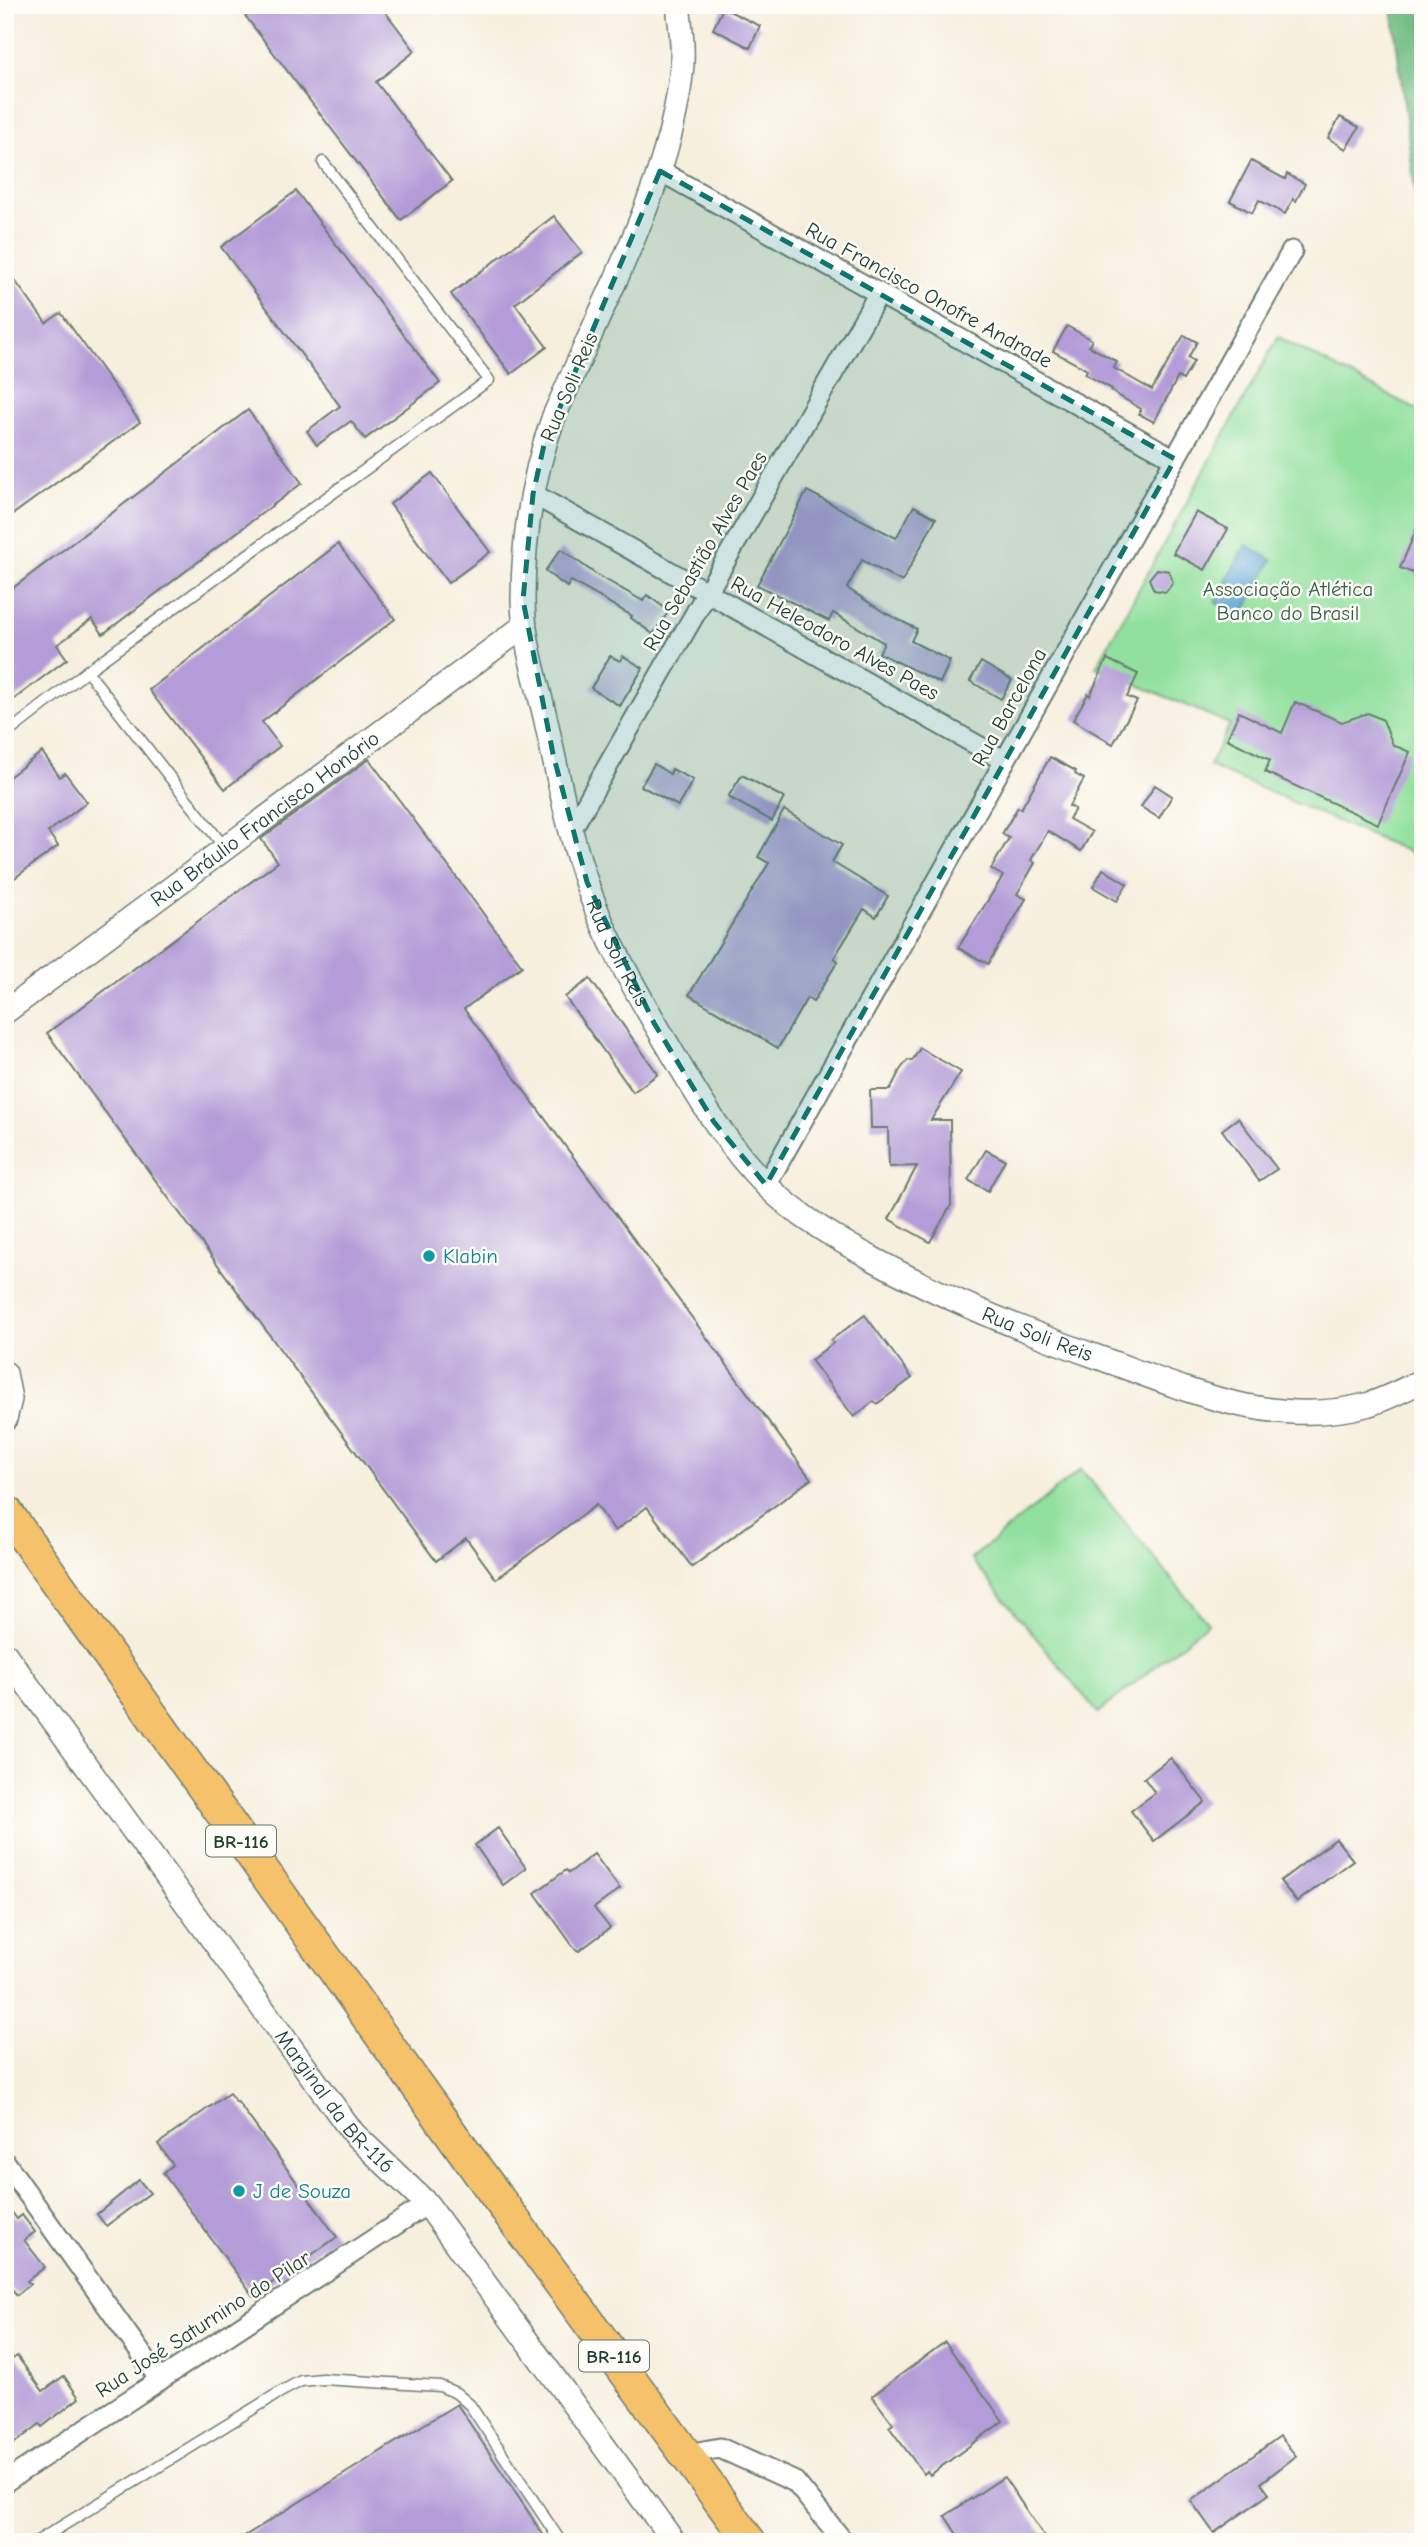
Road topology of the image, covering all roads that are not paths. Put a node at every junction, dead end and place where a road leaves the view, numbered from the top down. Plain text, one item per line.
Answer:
1 (678, 5) edge
2 (323, 162) dead end
3 (660, 171) junction
4 (1292, 251) dead end
5 (879, 293) junction
6 (1175, 459) junction
7 (533, 494) junction
8 (708, 592) junction
9 (524, 626) junction
10 (88, 671) junction
11 (5, 736) edge
12 (1005, 761) junction
13 (571, 830) junction
14 (225, 849) junction
15 (5, 1012) edge
16 (766, 1185) junction
17 (5, 1373) edge
18 (1423, 1380) edge
19 (5, 1419) edge
20 (5, 1510) edge
21 (6, 1657) edge
22 (14, 1685) edge
23 (5, 2162) edge
24 (427, 2204) junction
25 (160, 2380) junction
26 (687, 2454) junction
27 (5, 2482) edge
28 (36, 2542) edge
29 (561, 2542) edge
30 (674, 2542) edge
31 (750, 2542) edge
32 (844, 2542) edge

1 - 3 street, Rua Soli Reis
2 - 10 lane
3 - 5 street, Rua Francisco Onofre Andrade
3 - 7 street, Rua Soli Reis
4 - 6 street, Rua Barcelona
5 - 6 street, Rua Francisco Onofre Andrade
5 - 8 street, Rua Sebastião Alves Paes
6 - 12 street, Rua Barcelona
7 - 8 street, Rua Heleodoro Alves Paes
7 - 9 street, Rua Soli Reis
8 - 12 street, Rua Heleodoro Alves Paes
8 - 13 street, Rua Sebastião Alves Paes
9 - 13 street, Rua Soli Reis
9 - 14 street, Rua Bráulio Francisco Honório
10 - 11 lane
10 - 14 lane
12 - 16 street, Rua Barcelona
13 - 16 street, Rua Soli Reis
14 - 15 street, Rua Bráulio Francisco Honório
16 - 18 street, Rua Soli Reis
17 - 19 street
20 - 26 highway, BR-116
21 - 22 street, Marginal da BR-116
22 - 24 street, Marginal da BR-116
23 - 25 street
24 - 25 street, Rua José Saturnino do Pilar
24 - 30 street, Marginal da BR-116
25 - 27 street, Rua José Saturnino do Pilar
26 - 31 highway, BR-116
26 - 32 street
28 - 29 lane

